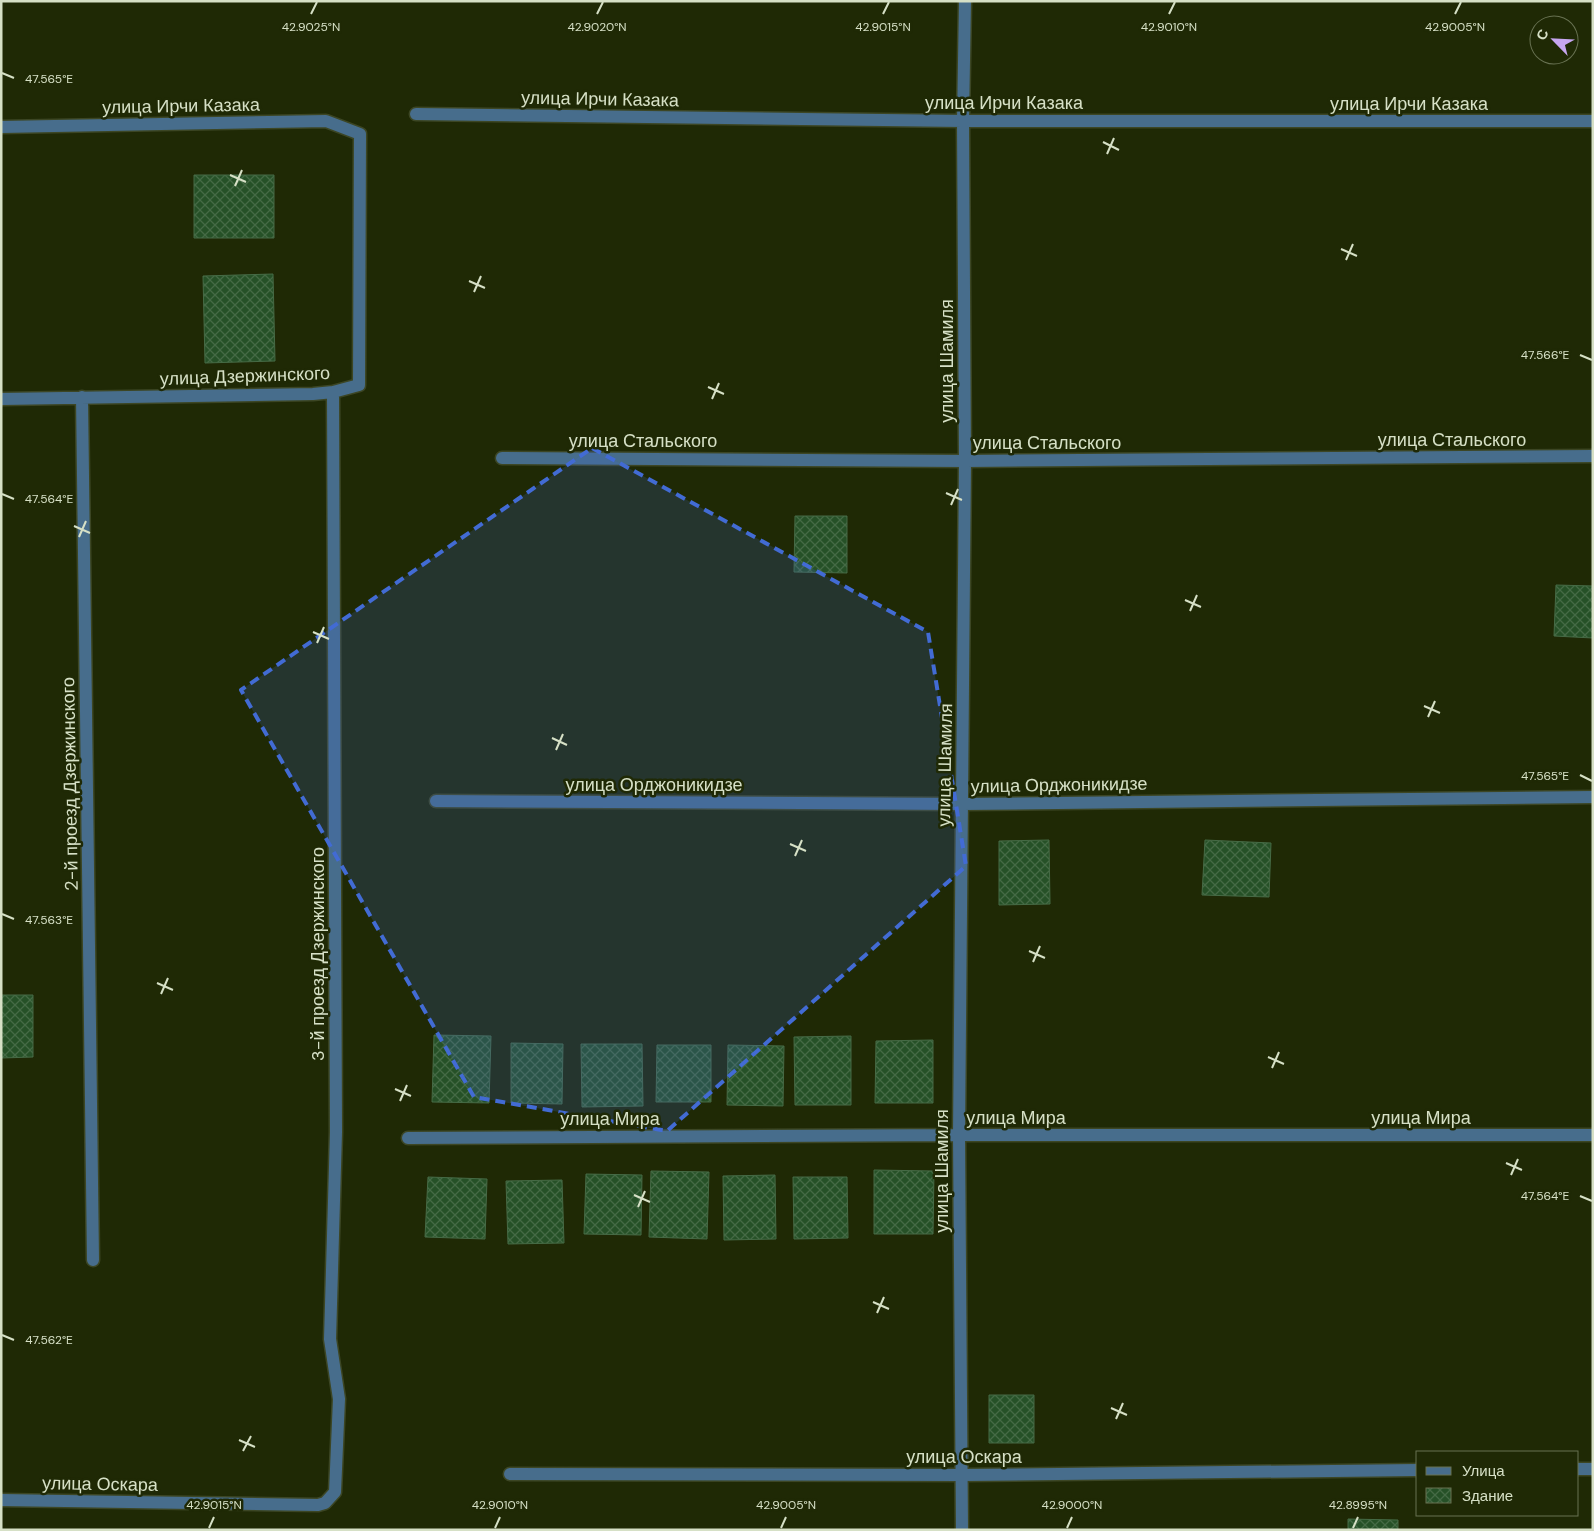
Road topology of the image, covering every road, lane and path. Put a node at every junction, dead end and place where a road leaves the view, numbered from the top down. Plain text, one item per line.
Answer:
1 (964, 1) edge
2 (416, 114) dead end
3 (963, 121) junction
4 (1593, 121) edge
5 (1, 127) edge
6 (360, 134) joint
7 (333, 392) junction
8 (82, 397) junction
9 (1, 399) edge
10 (1593, 456) edge
11 (502, 458) dead end
12 (965, 461) junction
13 (1593, 797) edge
14 (436, 801) dead end
15 (962, 804) junction
16 (959, 1135) junction
17 (1593, 1135) edge
18 (408, 1138) dead end
19 (94, 1260) dead end
20 (1579, 1469) edge
21 (1593, 1469) edge
22 (1416, 1470) edge
23 (510, 1474) dead end
24 (963, 1475) junction
25 (1, 1500) edge
26 (318, 1505) joint
27 (962, 1530) edge

1 - 3 street, улица Шамиля
2 - 3 street, улица Ирчи Казака
3 - 4 street, улица Ирчи Казака
3 - 12 street, улица Шамиля
5 - 6 street, улица Ирчи Казака
6 - 7 street, улица Дзержинского
7 - 8 street, улица Дзержинского
7 - 26 street, 3-й проезд Дзержинского
8 - 9 street, улица Дзержинского
8 - 19 street, 2-й проезд Дзержинского
10 - 12 street, улица Стальского
11 - 12 street, улица Стальского
12 - 15 street, улица Шамиля
13 - 15 street, улица Орджоникидзе
14 - 15 street, улица Орджоникидзе
15 - 16 street, улица Шамиля
16 - 17 street, улица Мира
16 - 18 street, улица Мира
16 - 24 street, улица Шамиля
20 - 21 street
22 - 24 street, улица Оскара
23 - 24 street, улица Оскара
24 - 27 street, улица Шамиля
25 - 26 street, улица Оскара

